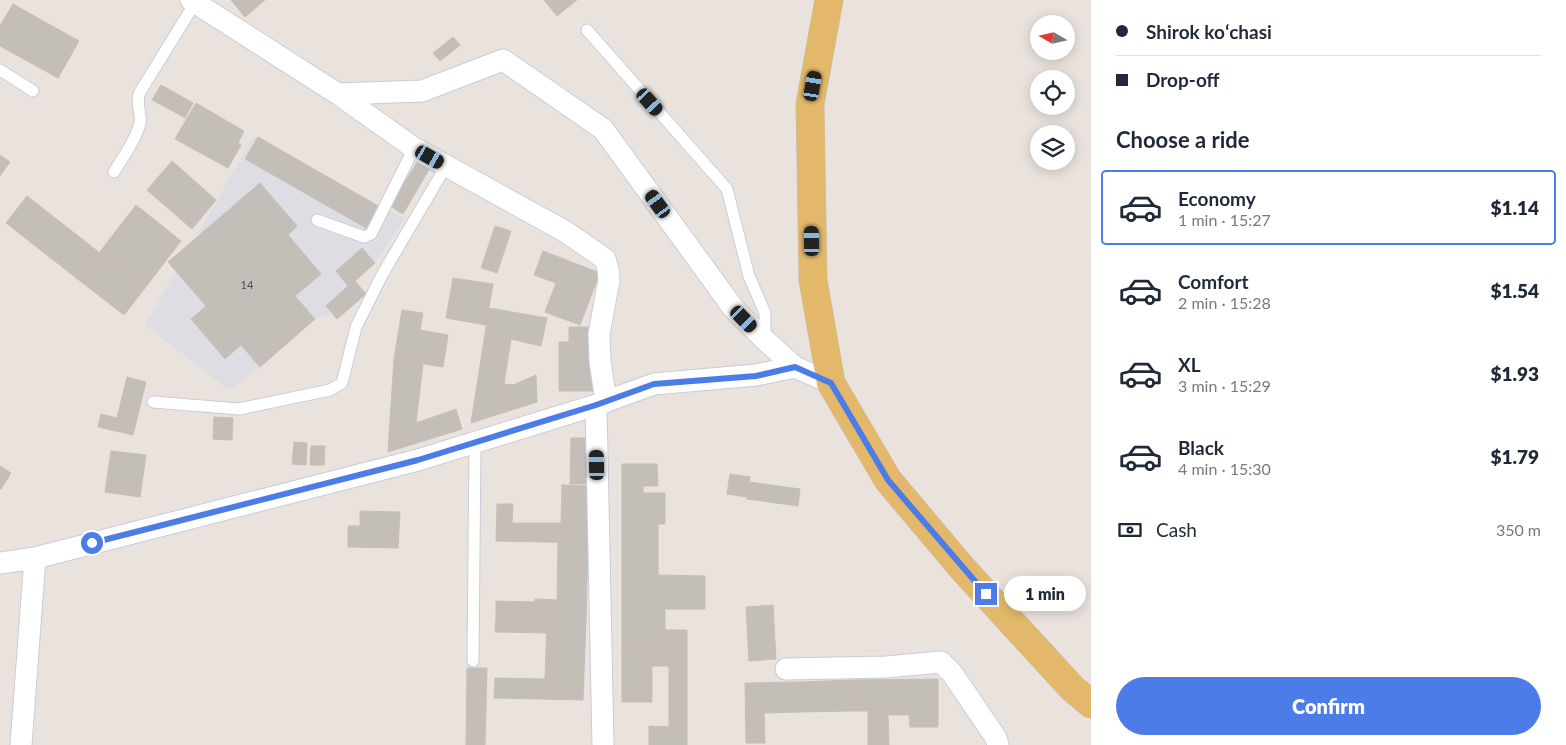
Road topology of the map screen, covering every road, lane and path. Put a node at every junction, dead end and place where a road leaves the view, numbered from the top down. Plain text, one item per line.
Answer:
1 (829, 0) edge
2 (195, 1) edge
3 (587, 30) dead end
4 (0, 70) edge
5 (33, 91) dead end
6 (338, 94) junction
7 (414, 148) junction
8 (446, 166) junction
9 (114, 172) dead end
10 (317, 220) dead end
11 (764, 340) junction
12 (795, 367) junction
13 (831, 383) junction
14 (153, 402) dead end
15 (601, 403) junction
16 (475, 443) junction
17 (35, 558) junction
18 (0, 563) edge
19 (473, 661) dead end
20 (786, 669) dead end
21 (1091, 704) edge
22 (21, 745) edge
23 (603, 745) edge
24 (998, 745) edge

1 - 13 main road
2 - 6 street
2 - 9 lane
3 - 11 lane
4 - 5 lane
6 - 7 street
6 - 11 street
7 - 8 street
7 - 10 lane
8 - 14 lane
8 - 15 street
11 - 12 street
12 - 13 street
12 - 15 street
13 - 21 main road
15 - 16 street
15 - 23 street
16 - 17 street
16 - 19 lane
17 - 18 street
17 - 22 street
20 - 24 street

